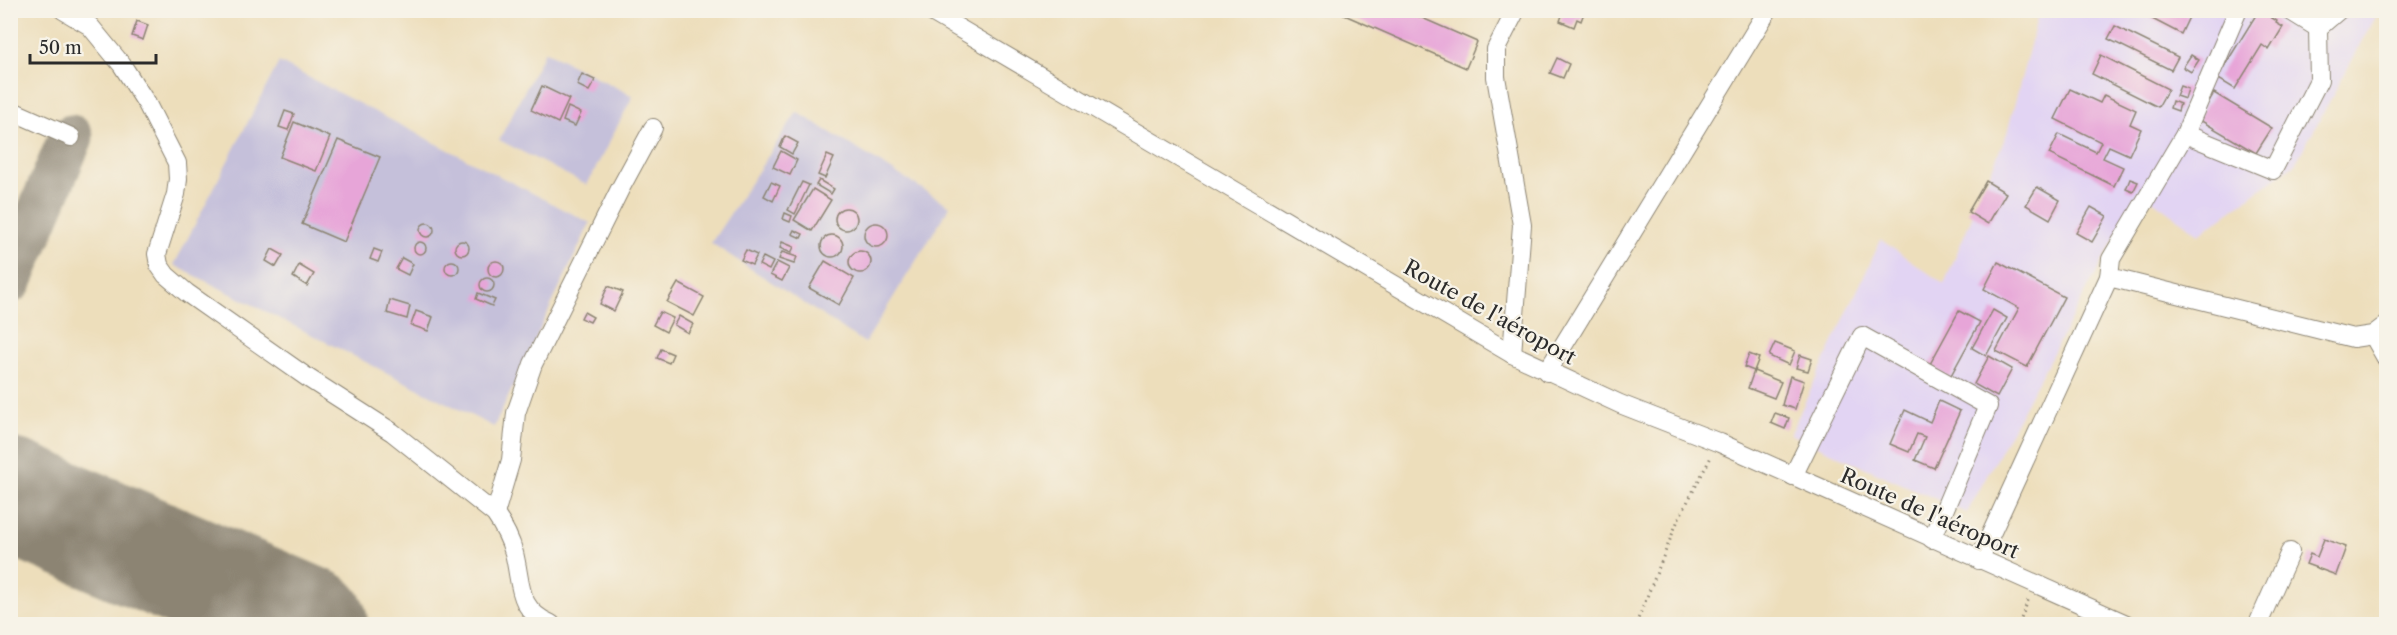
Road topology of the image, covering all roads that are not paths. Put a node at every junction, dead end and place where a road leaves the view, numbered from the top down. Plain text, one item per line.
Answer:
1 (63, 10) edge
2 (928, 10) edge
3 (1516, 10) edge
4 (1768, 10) edge
5 (2238, 10) edge
6 (2339, 10) edge
7 (2294, 12) edge
8 (2318, 28) junction
9 (10, 110) edge
10 (653, 128) dead end
11 (2185, 134) junction
12 (71, 137) dead end
13 (2109, 278) junction
14 (2380, 330) edge
15 (1512, 354) junction
16 (2386, 358) edge
17 (1547, 372) junction
18 (1793, 476) junction
19 (495, 514) junction
20 (1932, 539) junction
21 (2290, 552) dead end
22 (1979, 560) junction
23 (551, 624) edge
24 (2126, 624) edge
25 (2258, 624) edge

1 - 19 street
2 - 15 street, Route de l'aéroport
3 - 15 street
4 - 17 street
5 - 11 street
6 - 8 street
7 - 8 street
8 - 11 street
9 - 12 street
10 - 19 street
11 - 13 street
13 - 14 street
13 - 22 street
14 - 16 street
15 - 17 street, Route de l'aéroport
17 - 18 street, Route de l'aéroport
18 - 20 street, Route de l'aéroport
18 - 20 street
19 - 23 street
20 - 22 street, Route de l'aéroport
21 - 25 street
22 - 24 street, Route de l'aéroport

